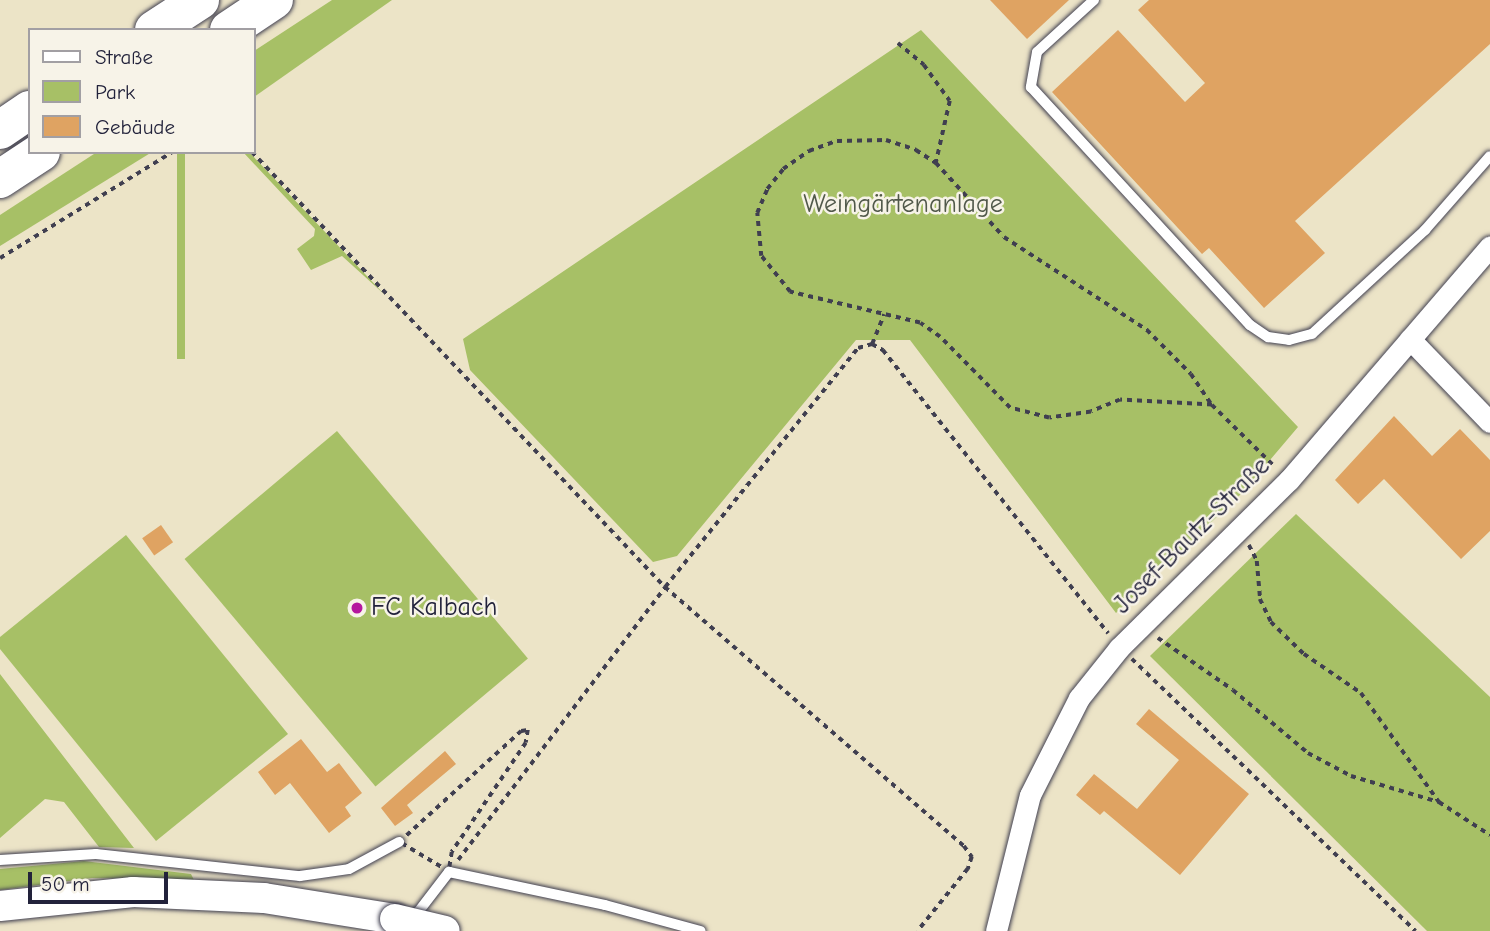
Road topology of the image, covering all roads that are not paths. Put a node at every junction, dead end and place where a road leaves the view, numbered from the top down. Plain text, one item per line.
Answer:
1 (200, 0) edge
2 (274, 0) edge
3 (1094, 0) edge
4 (157, 28) edge
5 (232, 28) edge
6 (28, 111) edge
7 (0, 130) edge
8 (38, 154) edge
9 (1490, 156) edge
10 (0, 179) edge
11 (1490, 246) edge
12 (1410, 339) junction
13 (1490, 422) edge
14 (399, 842) road end
15 (0, 860) edge
16 (1003, 905) junction
17 (0, 906) edge
18 (399, 925) edge
19 (445, 931) edge
20 (701, 931) edge
21 (996, 931) edge
22 (1002, 931) edge

1 - 4 highway
2 - 5 highway
3 - 9 lane
6 - 7 highway
8 - 10 highway
11 - 12 street, Josef-Bautz-Straße
12 - 13 street
12 - 16 street, Josef-Bautz-Straße
14 - 15 lane
16 - 21 street, Josef-Bautz-Straße
16 - 22 street, Josef-Bautz-Straße
17 - 18 main road
18 - 19 main road, bridge
18 - 20 lane

